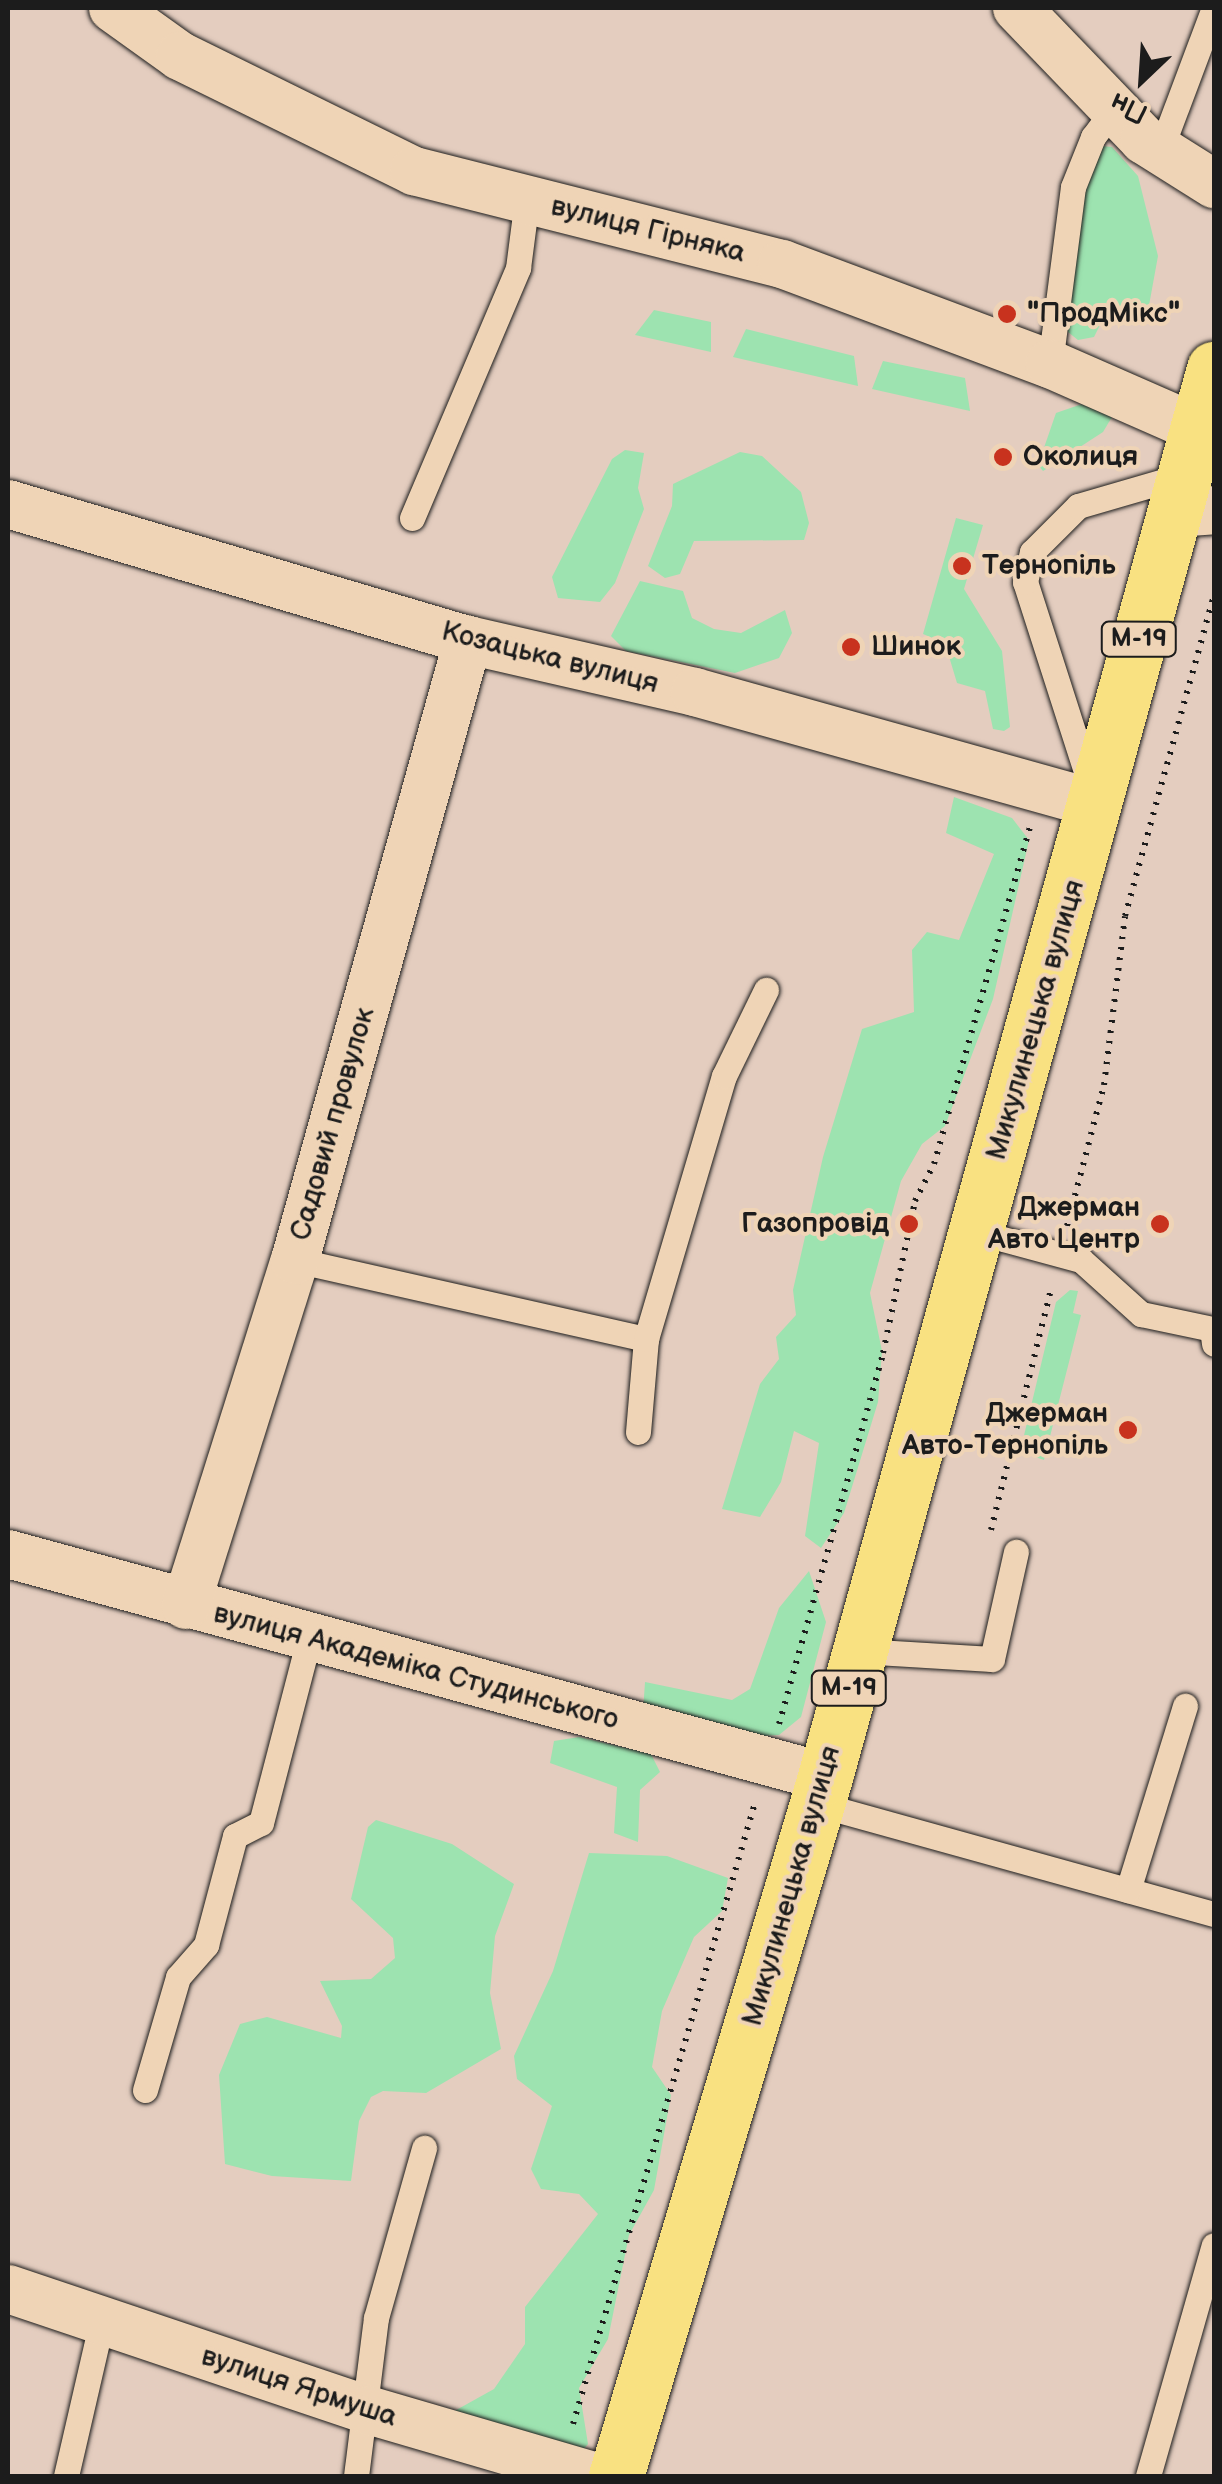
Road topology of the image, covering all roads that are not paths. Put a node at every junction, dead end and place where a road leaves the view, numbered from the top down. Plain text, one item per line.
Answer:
1 (113, 8) edge
2 (1016, 8) edge
3 (1214, 8) edge
4 (1113, 110) junction
5 (1162, 146) junction
6 (1214, 184) edge
7 (528, 199) junction
8 (1050, 364) junction
9 (1214, 368) edge
10 (1193, 482) edge
11 (8, 504) edge
12 (412, 518) dead end
13 (468, 640) junction
14 (1095, 804) junction
15 (766, 990) dead end
16 (977, 1232) junction
17 (295, 1260) junction
18 (646, 1338) junction
19 (1214, 1344) edge
20 (638, 1432) dead end
21 (1016, 1552) dead end
22 (8, 1554) edge
23 (186, 1605) junction
24 (309, 1639) junction
25 (860, 1651) junction
26 (1185, 1706) dead end
27 (821, 1791) junction
28 (1128, 1890) junction
29 (1214, 1914) edge
30 (145, 2090) dead end
31 (424, 2148) dead end
32 (1214, 2245) edge
33 (8, 2289) edge
34 (101, 2324) junction
35 (368, 2410) junction
36 (508, 2465) edge
37 (578, 2472) edge
38 (66, 2476) edge
39 (356, 2476) edge
40 (616, 2476) edge
41 (1148, 2476) edge

1 - 7 street, вулиця Гірняка
2 - 4 street
3 - 5 lane
4 - 5 street
4 - 8 lane
5 - 6 street
7 - 8 street, вулиця Гірняка
7 - 12 lane
8 - 10 street, вулиця Гірняка
9 - 10 highway, Микулинецька вулиця / М-19
10 - 14 highway, Микулинецька вулиця / М-19
10 - 14 lane
11 - 13 street, Козацька вулиця
13 - 14 street, Козацька вулиця
13 - 17 street, Садовий провулок
14 - 16 highway, Микулинецька вулиця / М-19
15 - 18 lane
16 - 19 lane
16 - 25 highway, Микулинецька вулиця / М-19
17 - 18 lane
17 - 23 street, Садовий провулок
18 - 20 lane
21 - 25 lane
22 - 23 street, вулиця Академіка Студинського
23 - 24 street, вулиця Академіка Студинського
24 - 27 street, вулиця Академіка Студинського
24 - 30 lane
25 - 27 highway, Микулинецька вулиця / М-19
26 - 28 lane
27 - 28 lane
27 - 40 highway, Микулинецька вулиця / М-19
28 - 29 lane
31 - 35 lane
32 - 41 lane
33 - 34 street, вулиця Ярмуша
34 - 35 street, вулиця Ярмуша
34 - 38 lane
35 - 36 street, вулиця Ярмуша
35 - 39 lane
36 - 37 street, вулиця Ярмуша

